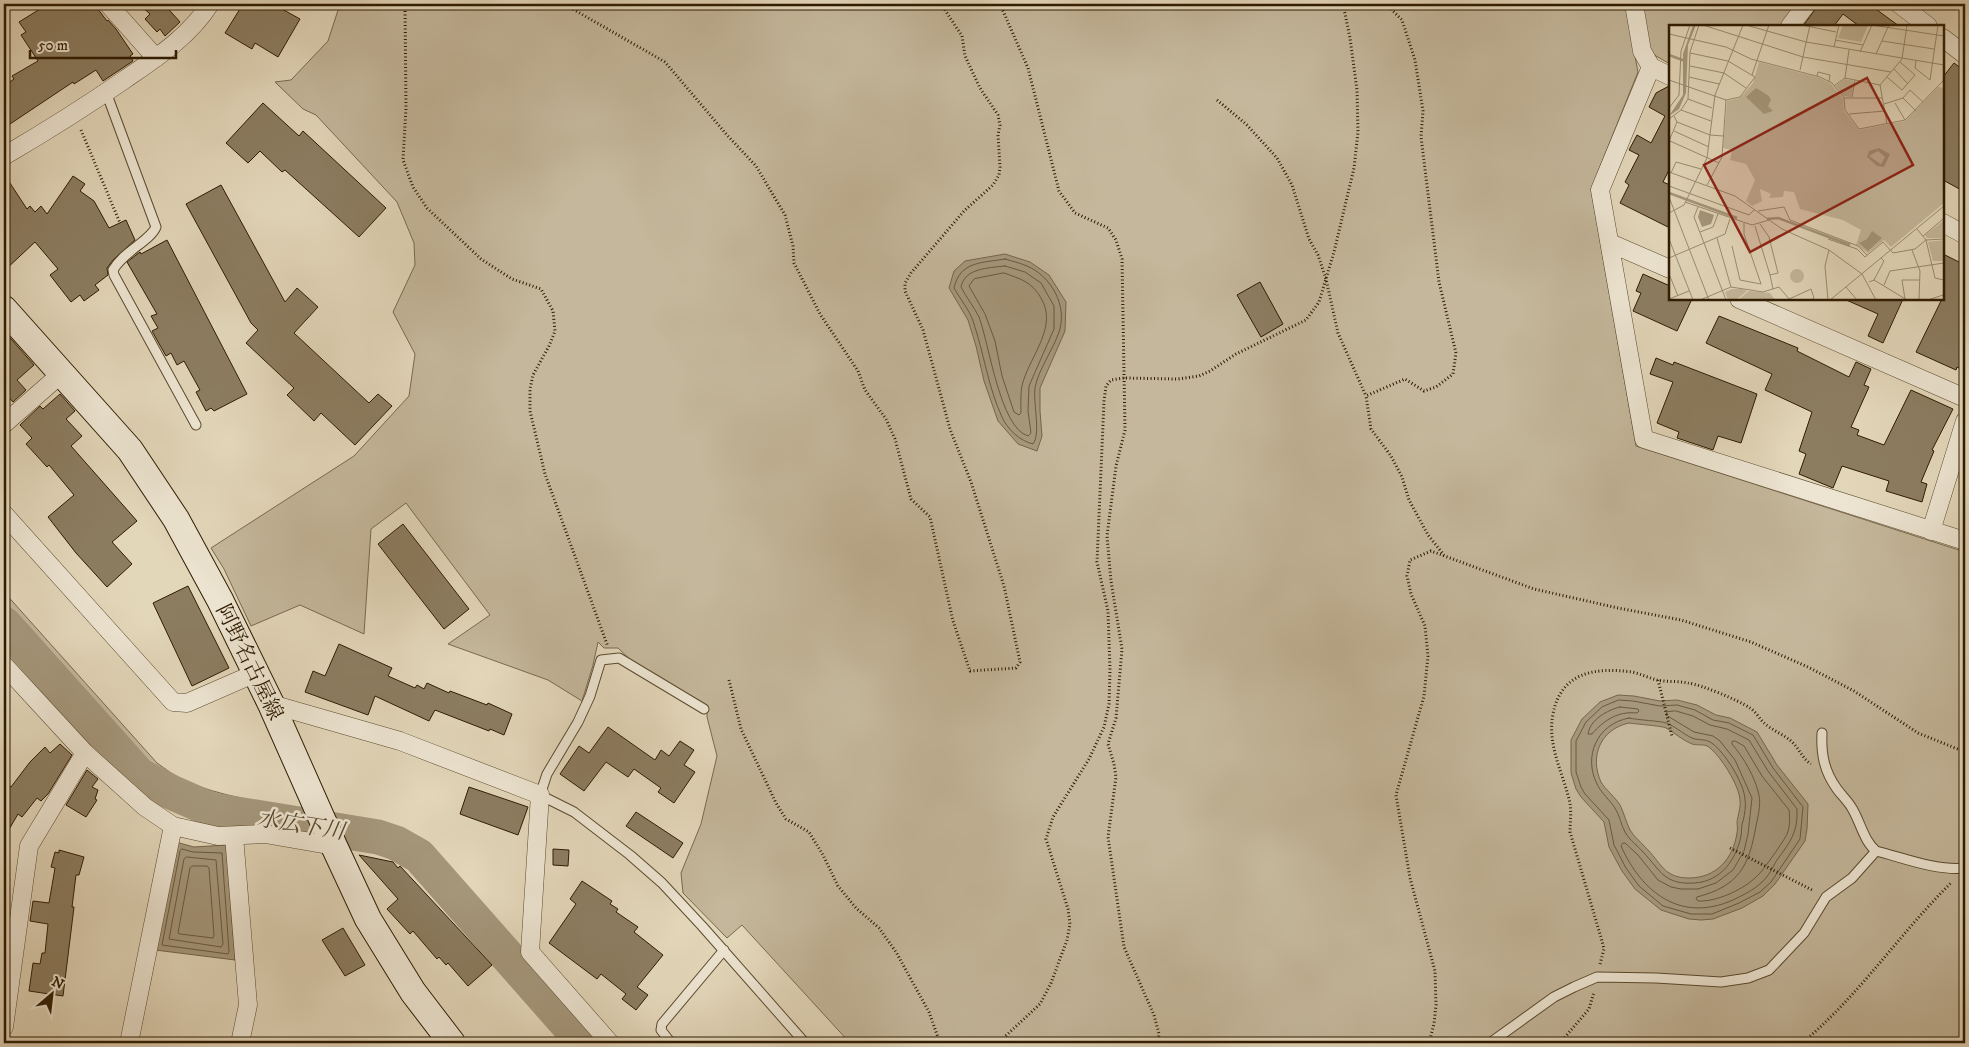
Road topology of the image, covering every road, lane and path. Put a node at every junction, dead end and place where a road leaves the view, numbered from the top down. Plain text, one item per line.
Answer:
1 (108, 4) edge
2 (210, 4) edge
3 (405, 4) edge
4 (564, 4) edge
5 (941, 4) edge
6 (1000, 4) edge
7 (1343, 4) edge
8 (1386, 4) edge
9 (1634, 4) edge
10 (1807, 4) edge
11 (1899, 4) edge
12 (1791, 25) edge
13 (1927, 25) edge
14 (1944, 39) edge
15 (1965, 55) edge
16 (156, 58) junction
17 (1651, 67) junction
18 (1669, 76) edge
19 (106, 92) junction
20 (1217, 100) dead end
21 (75, 113) junction
22 (4, 156) edge
23 (120, 223) dead end
24 (1944, 223) edge
25 (1965, 235) edge
26 (1610, 243) junction
27 (1669, 269) edge
28 (1326, 278) junction
29 (1741, 300) edge
30 (4, 309) edge
31 (61, 374) junction
32 (1124, 378) junction
33 (1366, 396) junction
34 (1965, 398) edge
35 (1965, 421) edge
36 (4, 424) edge
37 (196, 424) dead end
38 (4, 514) edge
39 (1931, 531) junction
40 (1965, 542) edge
41 (1444, 556) junction
42 (613, 659) junction
43 (4, 666) edge
44 (256, 673) junction
45 (728, 680) dead end
46 (1658, 680) junction
47 (271, 704) junction
48 (704, 709) dead end
49 (1822, 733) dead end
50 (1672, 736) dead end
51 (1965, 752) edge
52 (85, 753) junction
53 (1828, 775) junction
54 (540, 795) junction
55 (173, 826) junction
56 (234, 836) junction
57 (333, 844) junction
58 (1730, 848) dead end
59 (1876, 851) junction
60 (1965, 868) edge
61 (1956, 879) dead end
62 (1826, 897) junction
63 (724, 950) junction
64 (1597, 977) junction
65 (4, 1027) edge
66 (129, 1043) edge
67 (240, 1043) edge
68 (452, 1043) edge
69 (610, 1043) edge
70 (671, 1043) edge
71 (805, 1043) edge
72 (940, 1043) edge
73 (998, 1043) edge
74 (1158, 1043) edge
75 (1429, 1043) edge
76 (1490, 1043) edge
77 (1560, 1043) edge
78 (1802, 1043) edge

1 - 16 street
2 - 16 street
3 - 42 path
4 - 5 path
6 - 32 path
7 - 28 path
8 - 33 path
9 - 17 street
10 - 12 street
11 - 13 street
14 - 15 street
16 - 19 street
17 - 18 street
17 - 26 street
19 - 21 street
19 - 37 lane
20 - 28 path
21 - 22 street
21 - 23 path
24 - 25 street
26 - 27 street
26 - 39 street
28 - 32 path
28 - 33 path
29 - 34 street
30 - 31 main road, 阿野名古屋線
31 - 36 street
31 - 44 main road, 阿野名古屋線
32 - 73 path
32 - 74 path
33 - 41 path
35 - 39 street
38 - 44 street
39 - 40 street
41 - 51 path
41 - 75 path
42 - 48 lane
42 - 54 lane
43 - 52 street
44 - 47 main road, 阿野名古屋線
45 - 72 path
46 - 50 path
46 - 53 path
46 - 64 path
47 - 54 street
47 - 57 main road, 阿野名古屋線
49 - 53 lane
52 - 55 street
52 - 65 street
53 - 59 lane
54 - 63 lane
54 - 69 street
55 - 56 street
55 - 66 street
56 - 57 street
56 - 67 street
57 - 68 main road, 阿野名古屋線
58 - 62 path
59 - 60 lane
59 - 62 lane
61 - 78 path
62 - 64 lane
63 - 70 lane
63 - 71 lane
64 - 76 lane
64 - 77 path

